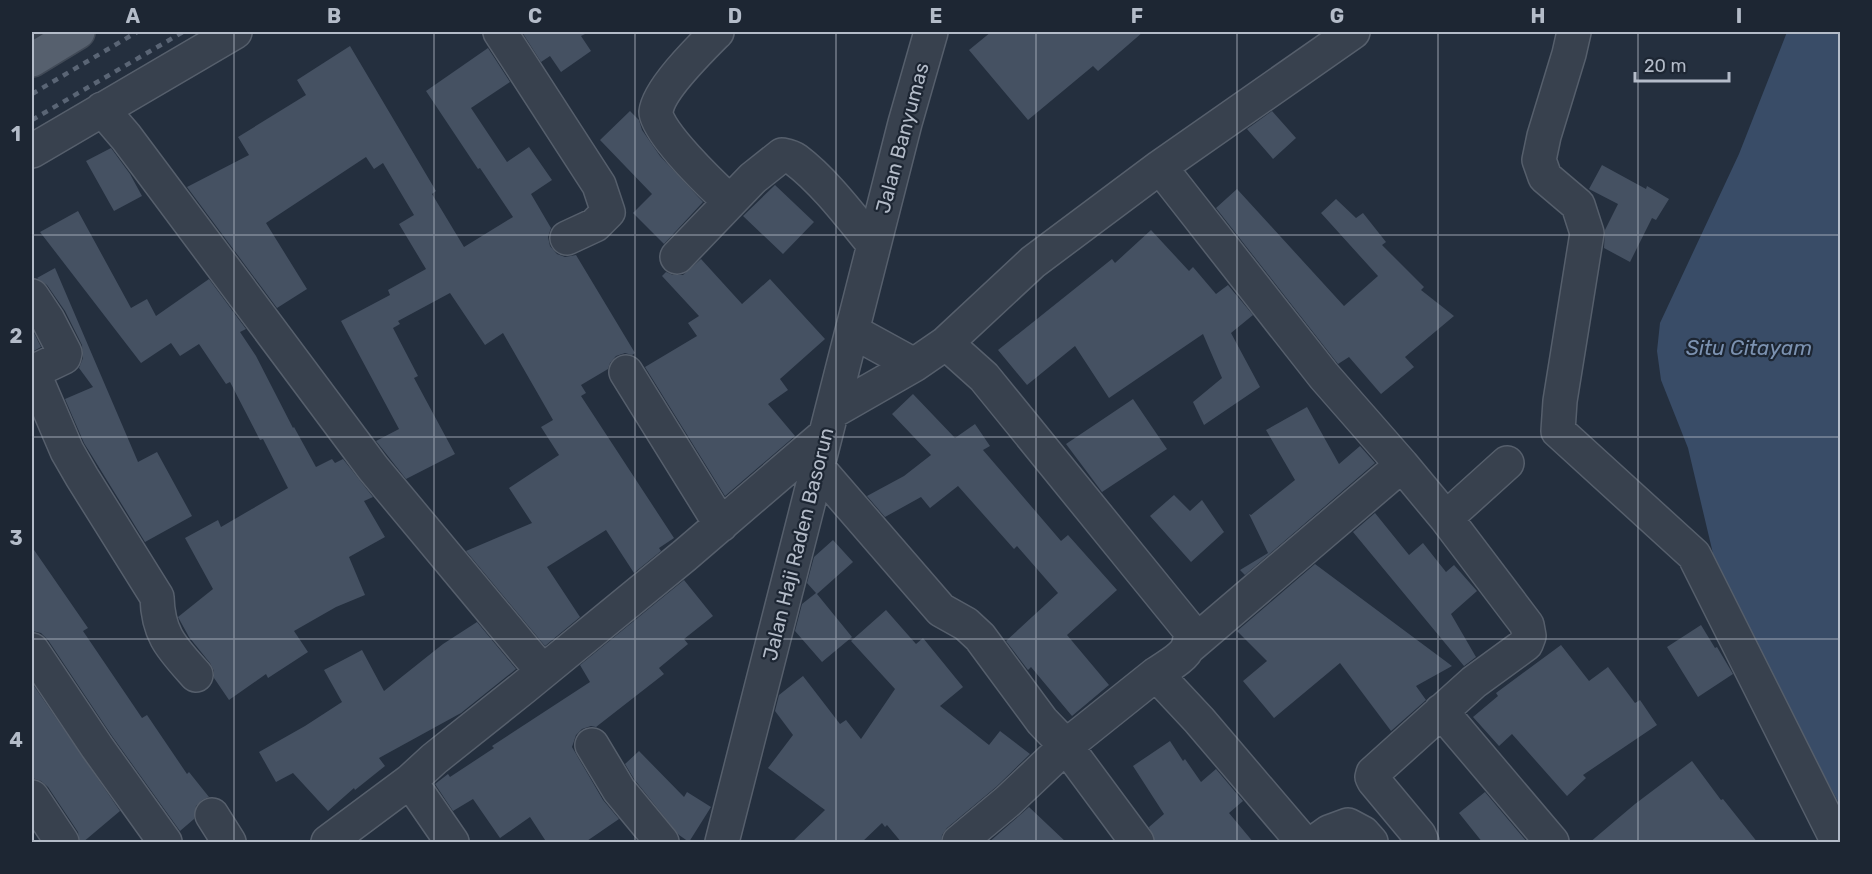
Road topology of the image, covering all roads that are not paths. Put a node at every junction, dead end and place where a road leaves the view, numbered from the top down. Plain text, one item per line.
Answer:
1 (78, 32) edge
2 (235, 32) edge
3 (500, 32) edge
4 (717, 32) edge
5 (931, 32) edge
6 (1353, 32) edge
7 (1574, 32) edge
8 (36, 48) edge
9 (102, 109) junction
10 (32, 151) edge
11 (1160, 167) junction
12 (729, 201) junction
13 (567, 238) dead end
14 (874, 244) junction
15 (677, 257) dead end
16 (32, 296) edge
17 (852, 331) junction
18 (946, 343) junction
19 (914, 365) junction
20 (626, 372) dead end
21 (828, 424) junction
22 (1507, 463) dead end
23 (1402, 465) junction
24 (819, 468) junction
25 (1446, 518) junction
26 (721, 525) junction
27 (1190, 646) junction
28 (32, 650) edge
29 (542, 671) junction
30 (1156, 674) junction
31 (196, 675) dead end
32 (1441, 711) junction
33 (592, 745) dead end
34 (1066, 746) junction
35 (410, 781) junction
36 (32, 797) edge
37 (212, 815) dead end
38 (62, 843) edge
39 (165, 843) edge
40 (229, 843) edge
41 (328, 843) edge
42 (452, 843) edge
43 (662, 843) edge
44 (722, 843) edge
45 (958, 843) edge
46 (1137, 843) edge
47 (1303, 843) edge
48 (1316, 843) edge
49 (1371, 843) edge
50 (1422, 843) edge
51 (1552, 843) edge
52 (1838, 843) edge

1 - 8 main road
2 - 9 street
3 - 13 street
4 - 12 street
5 - 14 street, Jalan Banyumas
6 - 11 street
7 - 52 street
9 - 10 street
9 - 29 street
11 - 18 street
11 - 23 street
12 - 14 street
12 - 15 street
14 - 17 street, Jalan Haji Raden Basorun
16 - 31 street
17 - 19 street
17 - 21 street, Jalan Haji Raden Basorun
18 - 19 street
18 - 27 street
19 - 21 street
20 - 26 street
21 - 24 street, Jalan Haji Raden Basorun
21 - 26 street
22 - 25 street
23 - 25 street
23 - 27 street
24 - 34 street
24 - 44 street, Jalan Haji Raden Basorun
25 - 32 street
26 - 29 street
27 - 30 street
28 - 39 street
29 - 35 street
30 - 34 street
30 - 47 street
32 - 50 street
32 - 51 street
33 - 43 street
34 - 45 street
34 - 46 street
35 - 41 street
35 - 42 street
36 - 38 street
37 - 40 street
48 - 49 street

